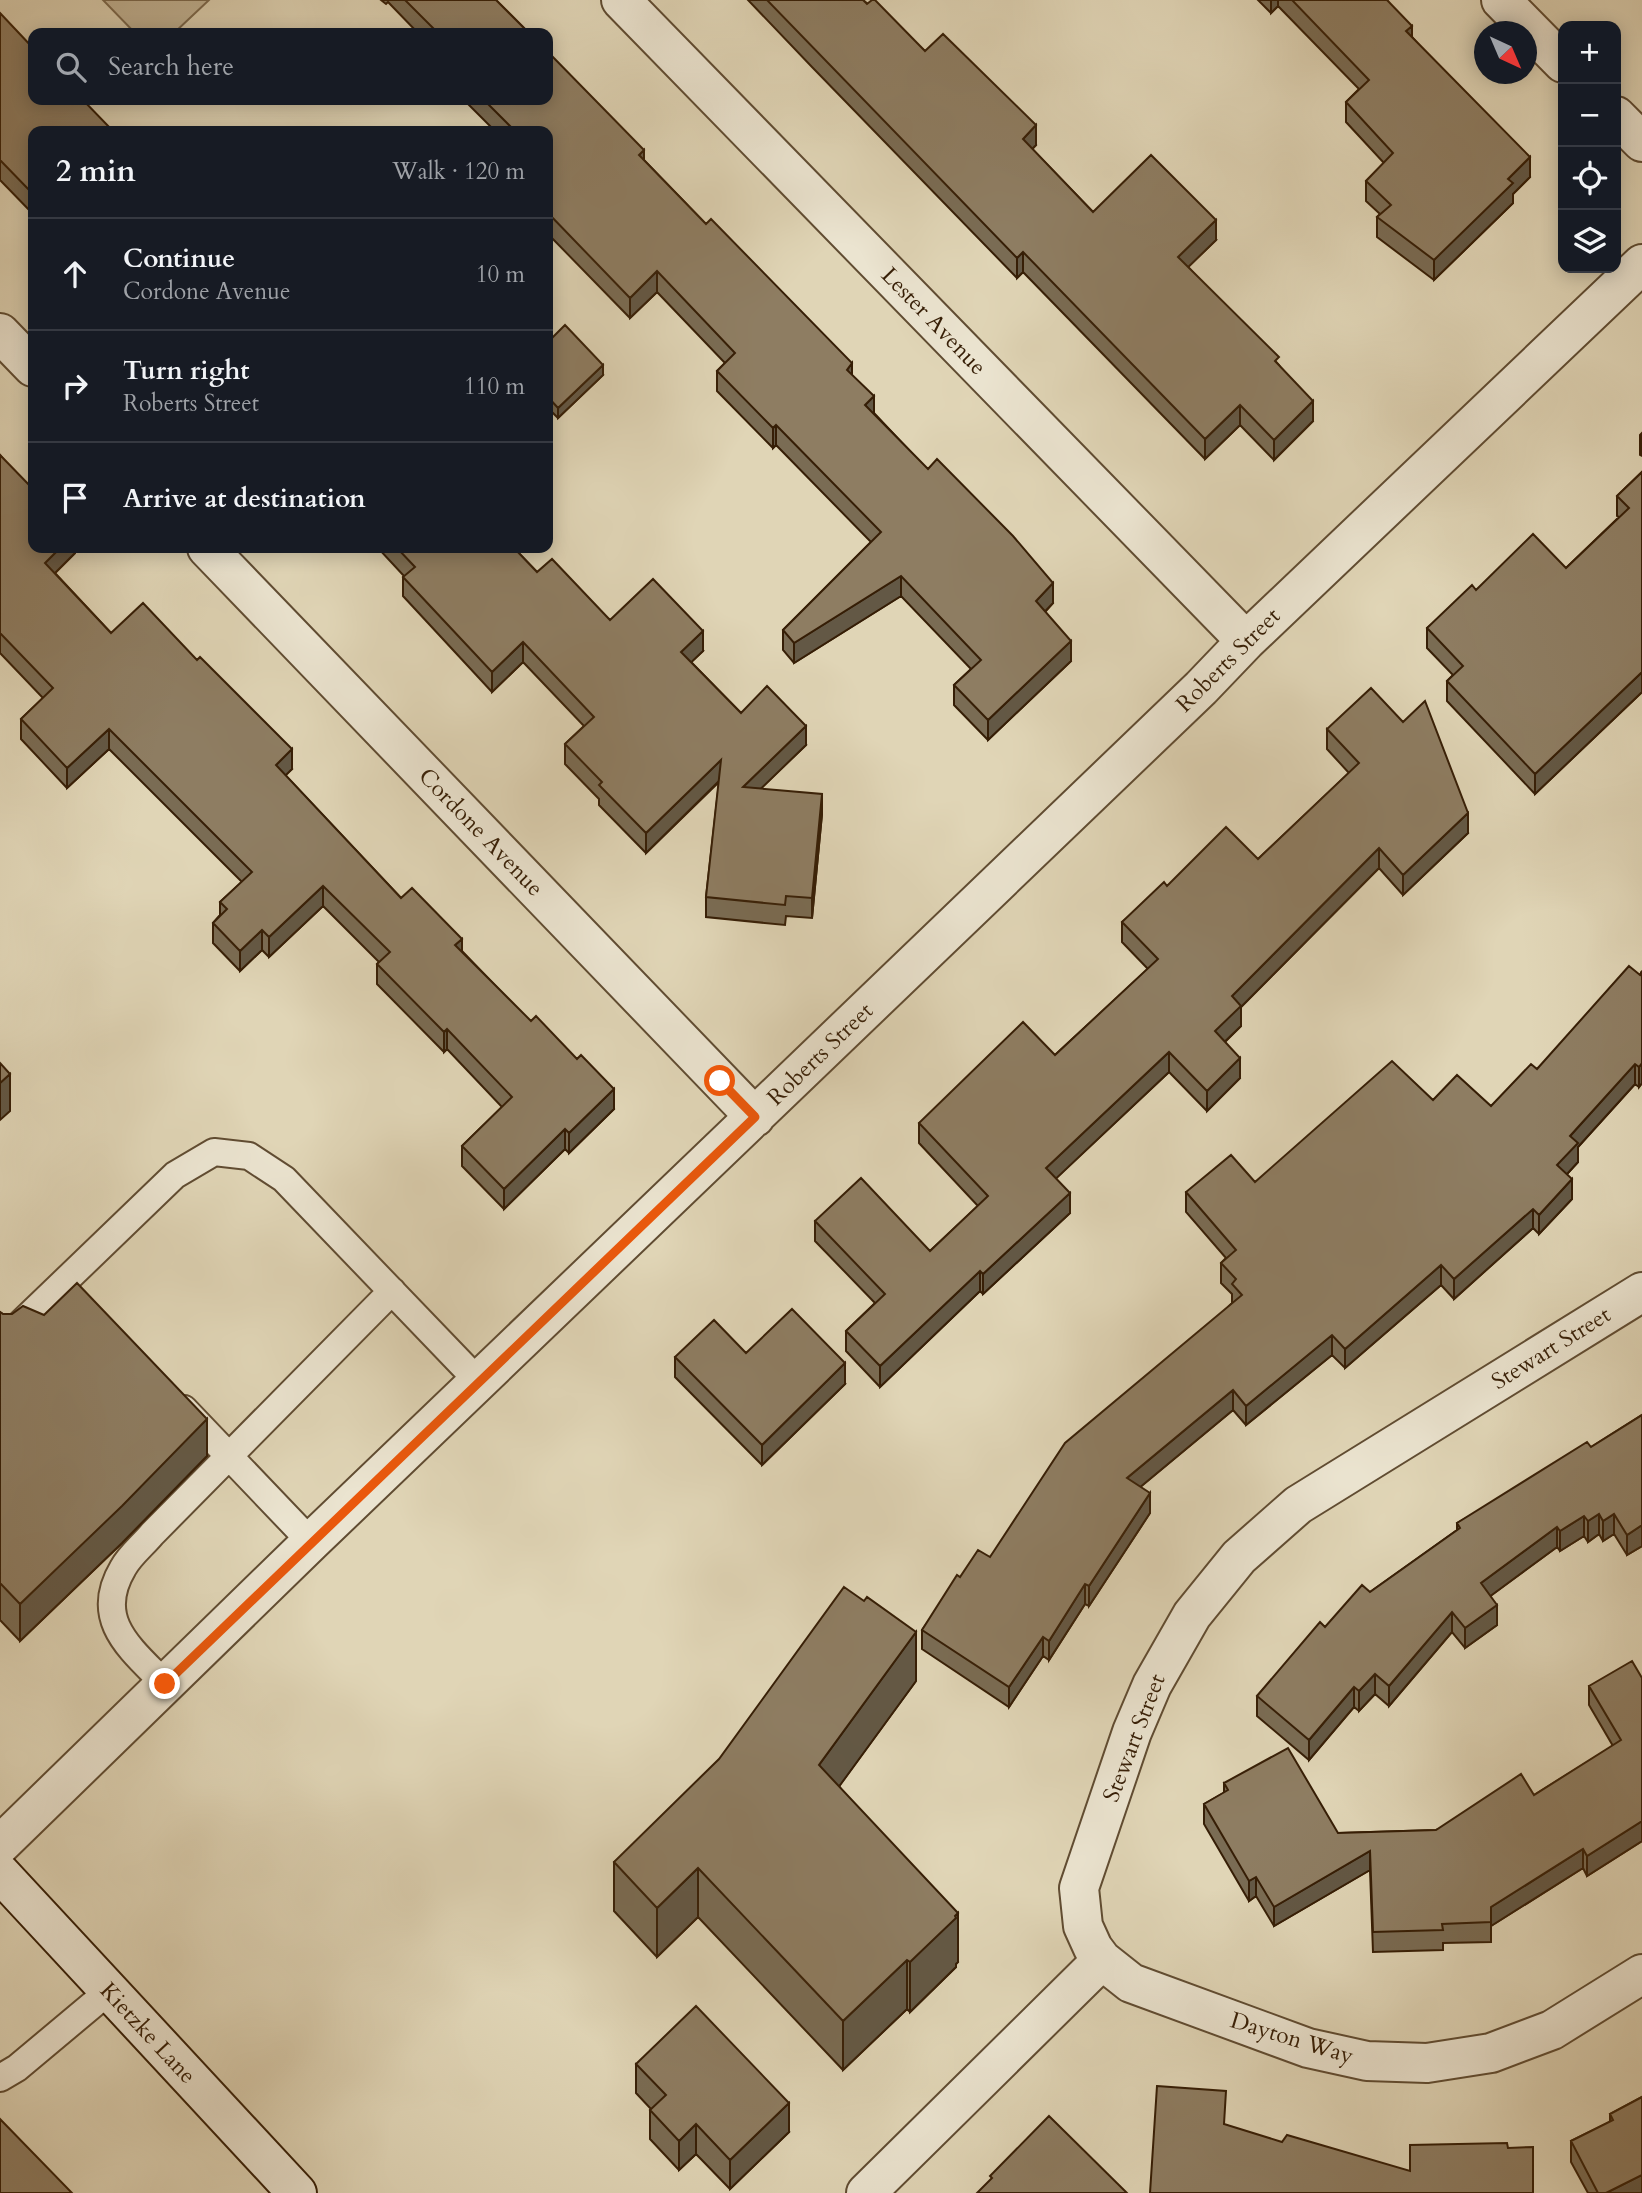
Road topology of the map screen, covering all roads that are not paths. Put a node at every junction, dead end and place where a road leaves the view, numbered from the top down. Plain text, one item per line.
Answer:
1 (621, 0) edge
2 (1501, 0) edge
3 (1558, 58) edge
4 (1621, 121) edge
5 (1642, 142) edge
6 (1642, 264) edge
7 (0, 333) edge
8 (28, 362) edge
9 (212, 553) edge
10 (1246, 642) junction
11 (755, 1117) junction
12 (392, 1292) junction
13 (1642, 1292) edge
14 (8, 1336) edge
15 (478, 1381) junction
16 (165, 1390) edge
17 (229, 1457) junction
18 (311, 1542) junction
19 (165, 1684) junction
20 (0, 1845) edge
21 (0, 1873) edge
22 (1102, 1960) junction
23 (1642, 1974) edge
24 (109, 1991) junction
25 (0, 2078) edge
26 (297, 2193) edge
27 (866, 2193) edge

1 - 10 street, Lester Avenue
2 - 3 street
4 - 5 street
6 - 10 street, Roberts Street
7 - 8 street
9 - 11 street, Cordone Avenue
10 - 11 street, Roberts Street
11 - 15 street, Roberts Street
12 - 14 lane
12 - 15 lane
12 - 17 lane
13 - 22 street, Stewart Street
15 - 18 street, Roberts Street
16 - 17 lane
17 - 18 lane
17 - 19 lane
18 - 19 street, Roberts Street
19 - 20 street, Roberts Street
21 - 24 street, Kietzke Lane
22 - 23 street, Dayton Way
22 - 27 street
24 - 25 lane
24 - 26 street, Kietzke Lane

